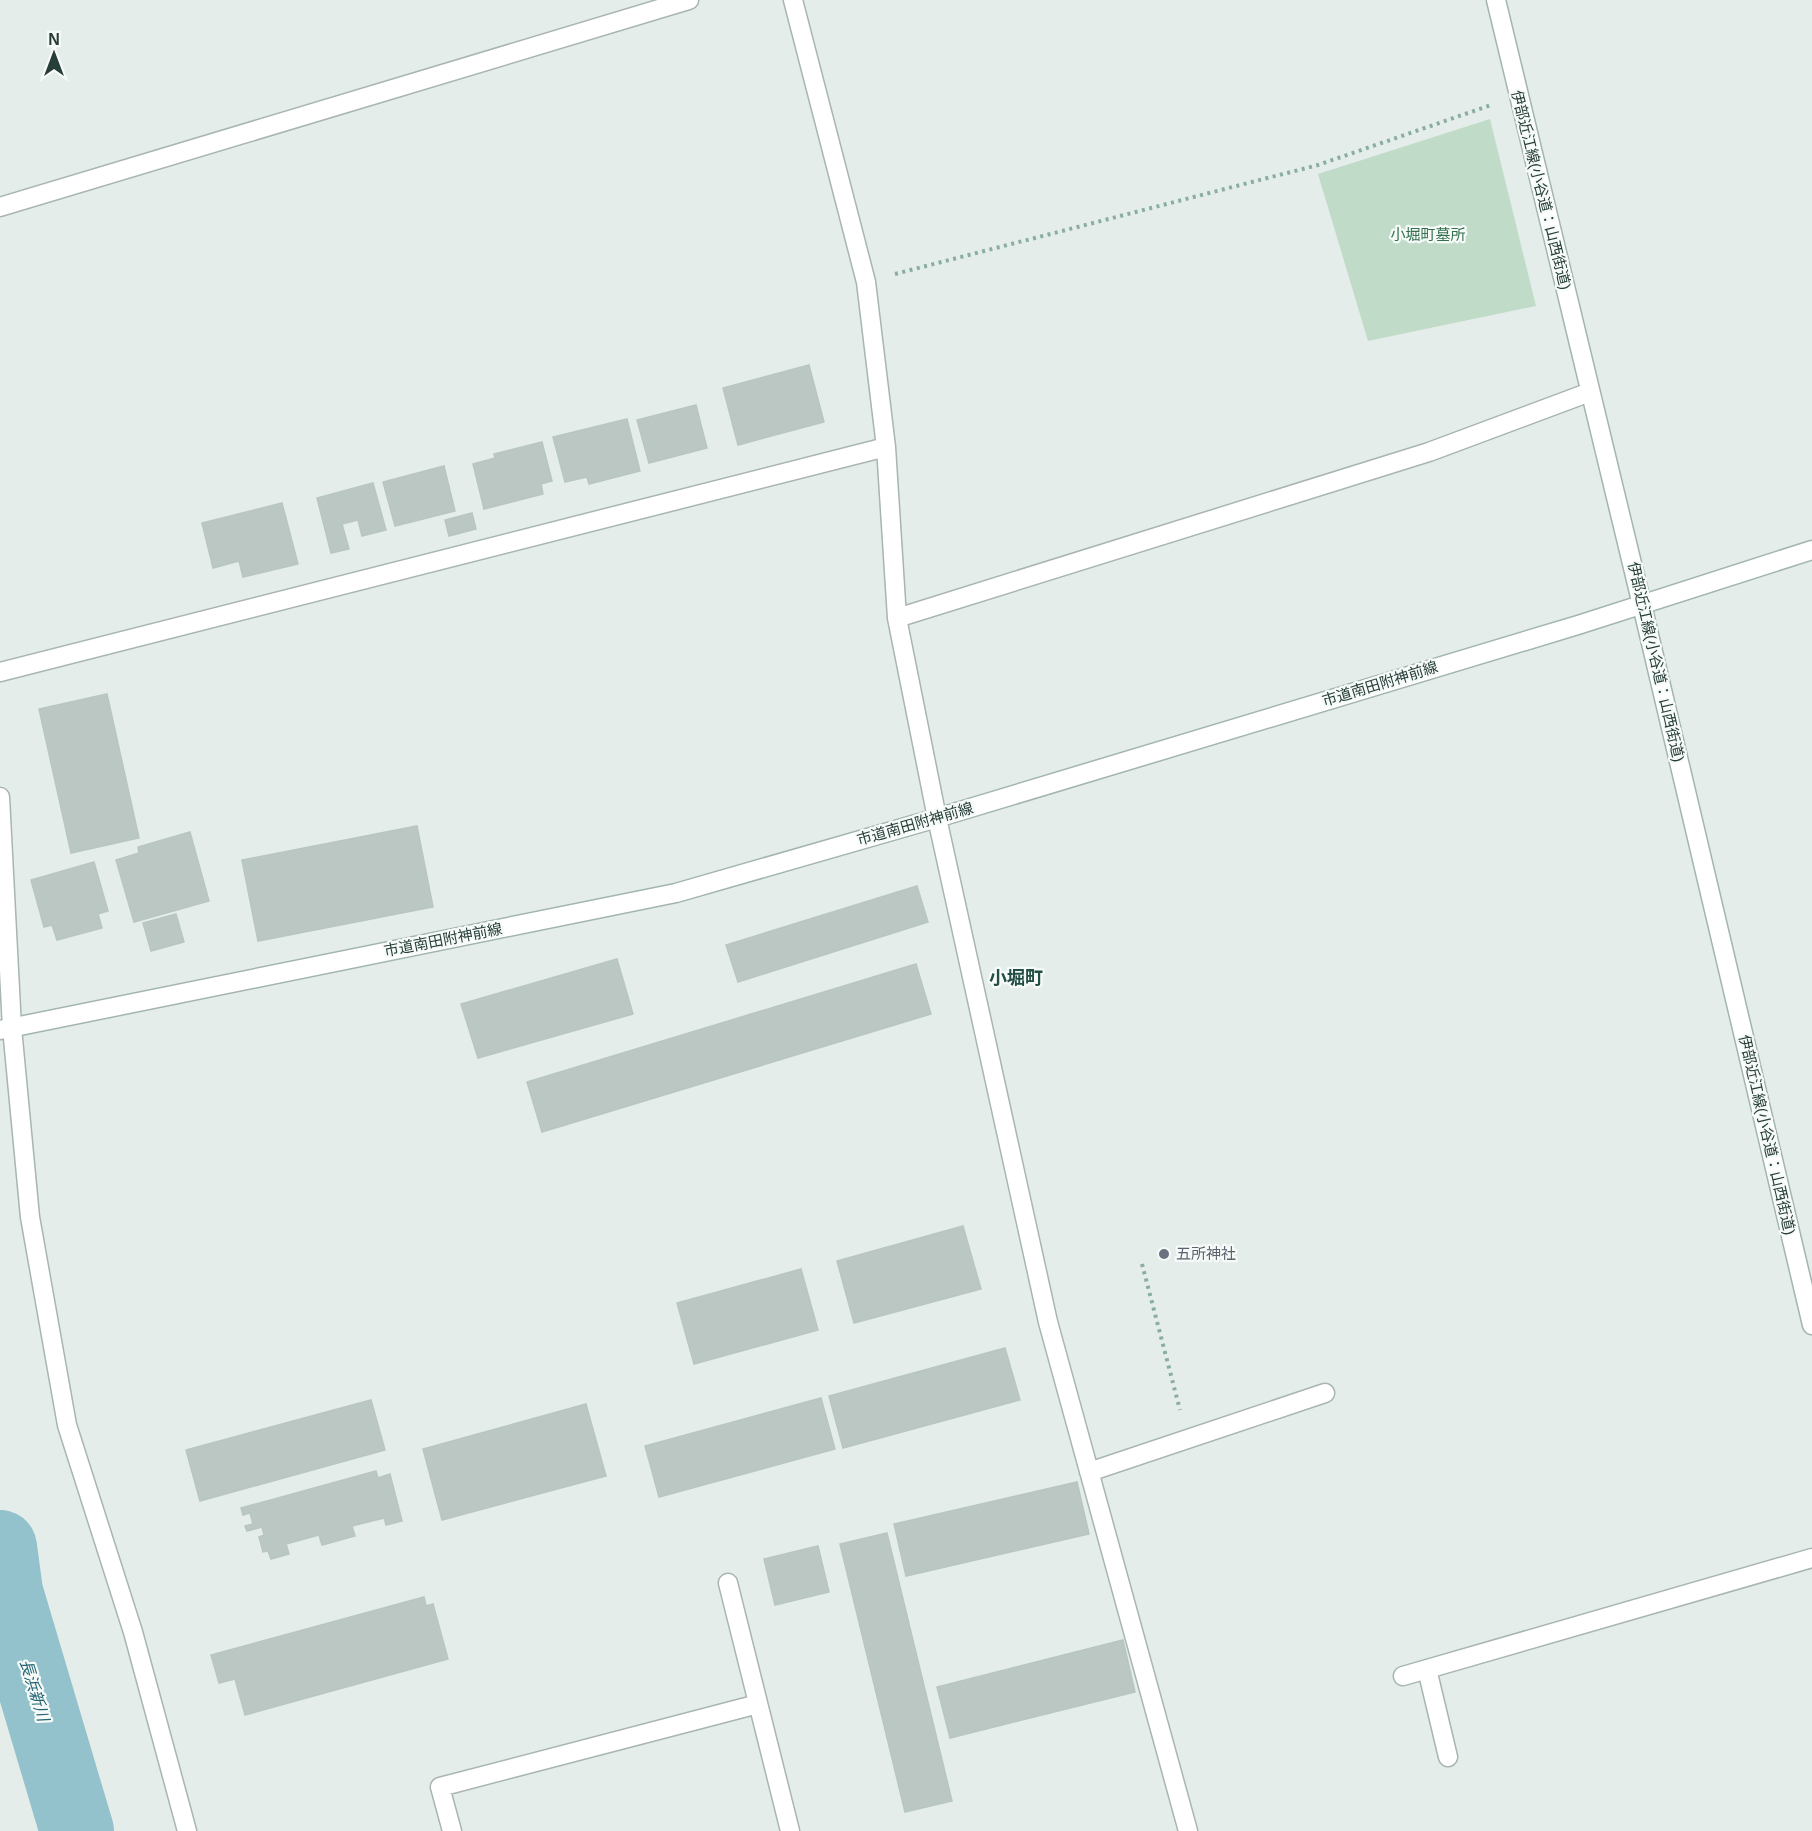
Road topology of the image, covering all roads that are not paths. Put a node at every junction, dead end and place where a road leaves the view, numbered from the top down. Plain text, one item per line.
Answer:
1 (689, 0) edge
2 (793, 0) edge
3 (1496, 0) edge
4 (0, 207) edge
5 (1590, 392) junction
6 (886, 447) junction
7 (1812, 550) edge
8 (1642, 605) junction
9 (897, 618) junction
10 (0, 672) edge
11 (0, 797) edge
12 (937, 819) junction
13 (6, 1029) edge
14 (1812, 1325) edge
15 (1325, 1394) dead end
16 (1089, 1472) junction
17 (1812, 1558) edge
18 (728, 1583) dead end
19 (1427, 1669) junction
20 (1403, 1676) dead end
21 (758, 1704) junction
22 (1448, 1757) dead end
23 (187, 1831) edge
24 (452, 1831) edge
25 (790, 1831) edge
26 (1188, 1831) edge

1 - 4 street
2 - 6 street
3 - 5 street, 伊部近江線(小谷道：山西街道)
5 - 8 street, 伊部近江線(小谷道：山西街道)
5 - 9 street
6 - 9 street
6 - 10 street
7 - 8 street, 市道南田附神前線
8 - 12 street, 市道南田附神前線
8 - 14 street, 伊部近江線(小谷道：山西街道)
9 - 12 street
11 - 13 street
12 - 13 street, 市道南田附神前線
12 - 16 street
13 - 23 street
15 - 16 street
16 - 26 street
17 - 19 street
18 - 21 street
19 - 20 street
19 - 22 street
21 - 24 street
21 - 25 street

